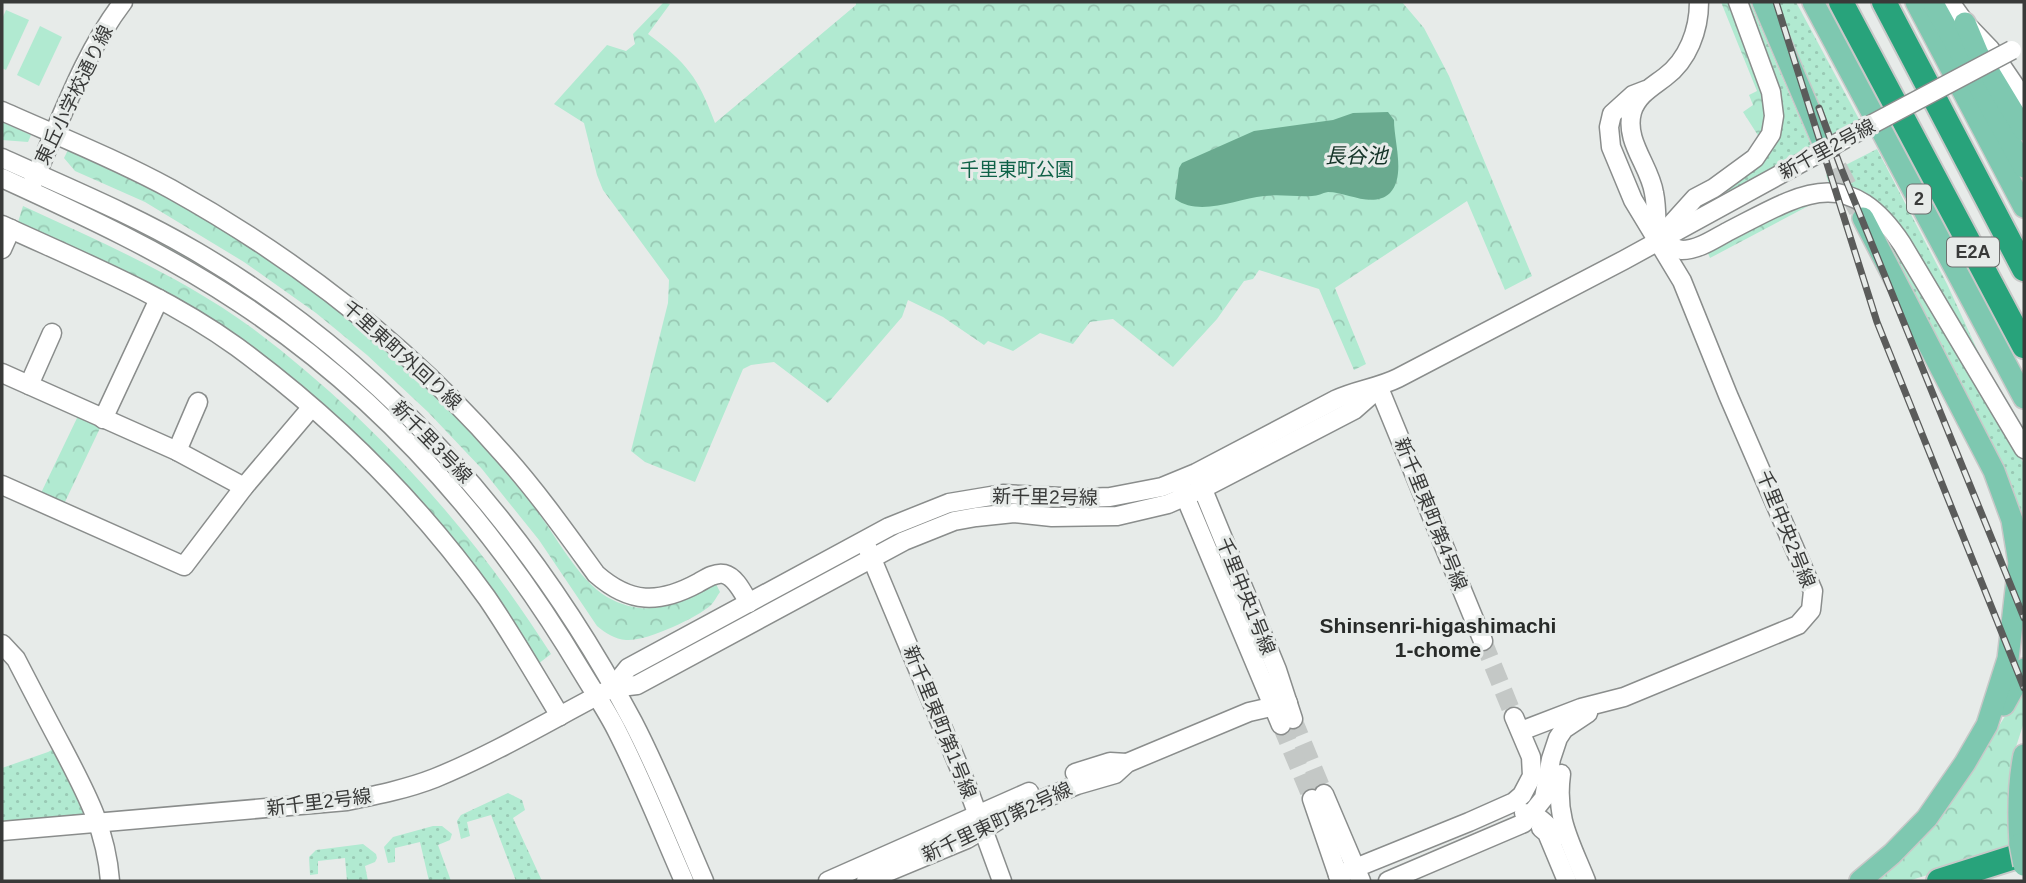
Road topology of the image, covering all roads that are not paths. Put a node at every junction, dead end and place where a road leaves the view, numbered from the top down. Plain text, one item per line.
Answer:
1 (123, 2) edge
2 (1699, 2) edge
3 (1738, 2) edge
4 (1763, 2) edge
5 (1812, 2) edge
6 (1841, 2) edge
7 (1884, 2) edge
8 (1916, 2) edge
9 (1932, 2) edge
10 (1950, 2) edge
11 (1965, 23) junction
12 (2018, 47) edge
13 (2024, 99) edge
14 (2, 111) edge
15 (2024, 130) edge
16 (53, 133) junction
17 (1822, 140) tunnel mouth
18 (2, 158) edge
19 (2024, 167) edge
20 (37, 173) junction
21 (2, 178) edge
22 (29, 190) junction
23 (2024, 207) edge
24 (1863, 218) tunnel mouth
25 (6, 227) edge
26 (1657, 240) junction
27 (2, 249) edge
28 (2024, 269) edge
29 (159, 299) junction
30 (52, 333) dead end
31 (2024, 346) edge
32 (2, 373) edge
33 (29, 385) junction
34 (1379, 388) junction
35 (2024, 398) edge
36 (198, 402) dead end
37 (311, 408) junction
38 (103, 419) junction
39 (2024, 449) edge
40 (177, 451) junction
41 (1199, 481) junction
42 (2, 485) edge
43 (244, 487) junction
44 (1182, 489) junction
45 (864, 541) junction
46 (872, 558) junction
47 (749, 603) junction
48 (1483, 641) tunnel mouth
49 (2, 644) edge
50 (2024, 669) edge
51 (604, 692) junction
52 (1624, 697) junction
53 (1603, 703) junction
54 (1284, 713) junction
55 (560, 716) junction
56 (1517, 724) junction
57 (1987, 725) junction
58 (2024, 755) edge
59 (1550, 767) junction
60 (1529, 819) junction
61 (1469, 822) junction
62 (979, 823) junction
63 (99, 824) junction
64 (2, 831) edge
65 (1558, 836) junction
66 (2022, 849) edge
67 (2024, 865) edge
68 (1358, 875) edge
69 (1339, 878) edge
70 (110, 881) edge
71 (684, 881) edge
72 (704, 881) edge
73 (828, 881) edge
74 (866, 881) edge
75 (1002, 881) edge
76 (1388, 881) edge
77 (1567, 881) edge
78 (1576, 881) edge
79 (1586, 881) edge
80 (1860, 881) edge
81 (1939, 881) edge

1 - 16 street, 東丘小学校通り線
2 - 26 street
3 - 26 street, 新千里2号線
4 - 17 main road
5 - 35 main road, 2
6 - 31 highway, E2A
7 - 28 highway, E2A
8 - 23 main road
9 - 19 main road
10 - 11 street
11 - 13 street
11 - 15 main road
12 - 26 street, 新千里2号線, bridge
14 - 16 street, 千里東町外回り線
16 - 20 street, 東丘小学校通り線
16 - 47 street, 千里東町外回り線
18 - 20 street, 新千里3号線
20 - 22 street, 東丘小学校通り線
20 - 51 street, 新千里3号線
21 - 22 street, 新千里3号線
22 - 51 street, 新千里3号線
24 - 57 main road
25 - 27 street
25 - 29 street
26 - 34 street, 新千里2号線
26 - 39 street, 新千里2号線
26 - 52 street, 千里中央2号線
29 - 37 street
29 - 38 street
30 - 33 street
32 - 33 street
33 - 38 street
34 - 41 street, 新千里2号線
34 - 48 street, 新千里東町第4号線
36 - 40 street
37 - 43 street
37 - 55 street
38 - 40 street
40 - 43 street
41 - 44 street, 新千里2号線
41 - 54 street, 千里中央1号線
42 - 43 street
44 - 45 street, 新千里2号線
44 - 46 street, 新千里2号線
44 - 54 street, 千里中央1号線
45 - 46 street, 新千里東町第1号線
45 - 47 street, 新千里2号線
46 - 51 street, 新千里2号線
46 - 62 street, 新千里東町第1号線
47 - 51 street, 新千里2号線
49 - 63 street
50 - 57 main road
51 - 55 street, 新千里2号線
51 - 71 street, 新千里3号線
51 - 72 street, 新千里3号線
52 - 53 street, 千里中央2号線
52 - 79 street
53 - 56 street, 千里中央2号線
53 - 59 street, 千里中央2号線
54 - 62 street, 新千里東町第2号線
55 - 63 street, 新千里2号線
56 - 59 street
56 - 61 street
57 - 80 main road
58 - 66 main road
59 - 60 street, 千里中央2号線
59 - 65 street
60 - 61 street
60 - 65 street
60 - 76 street
60 - 77 street
61 - 68 street
62 - 73 street, 新千里東町第1号線
62 - 74 street, 新千里東町第2号線
62 - 75 street
63 - 64 street, 新千里2号線
63 - 70 street
65 - 78 street
66 - 67 main road, bridge
66 - 81 highway
68 - 69 street
68 - 69 street

